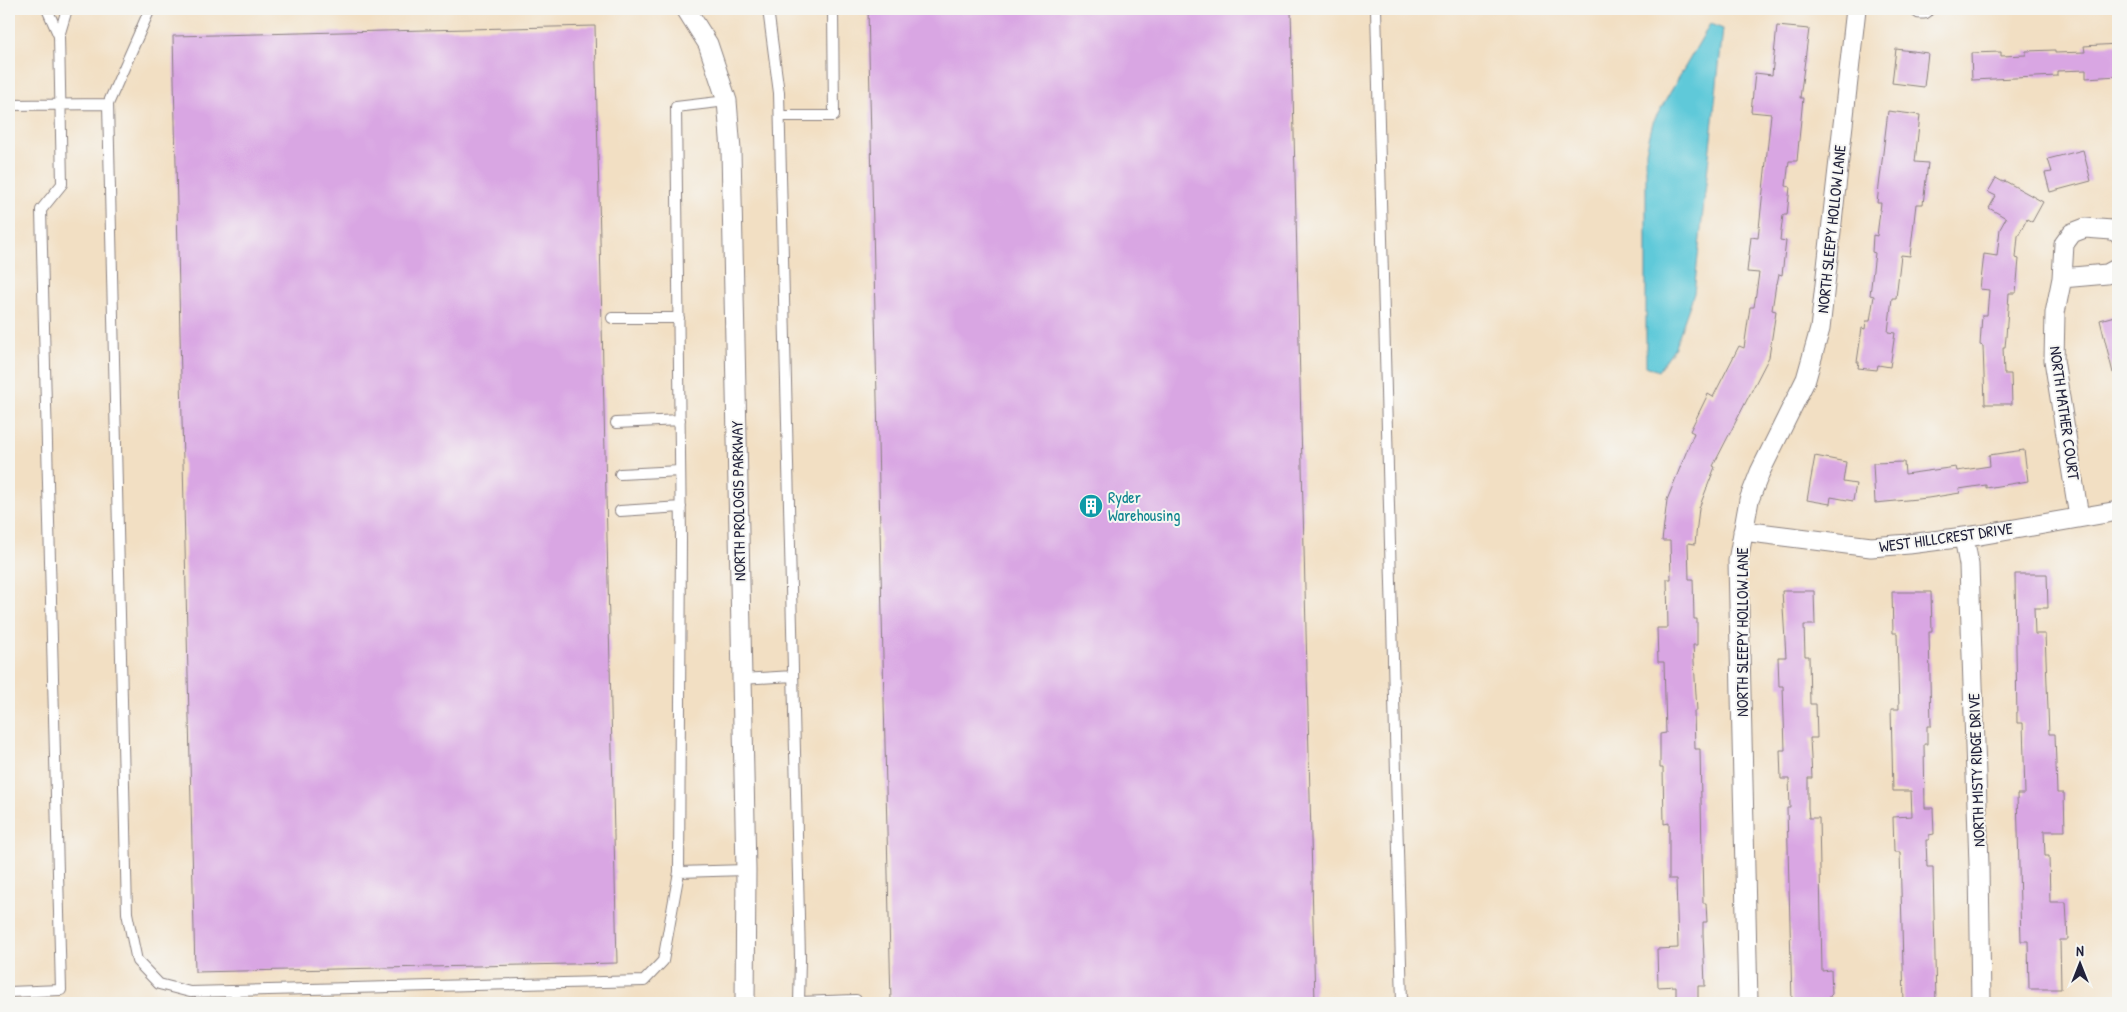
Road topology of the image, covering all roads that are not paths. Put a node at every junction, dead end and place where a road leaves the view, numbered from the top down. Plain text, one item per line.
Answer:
1 (46, 9) edge
2 (67, 9) edge
3 (150, 9) edge
4 (686, 9) edge
5 (768, 9) edge
6 (833, 9) edge
7 (1376, 9) edge
8 (1856, 9) edge
9 (59, 36) junction
10 (727, 101) junction
11 (60, 104) junction
12 (108, 104) junction
13 (9, 105) edge
14 (780, 116) junction
15 (2118, 233) edge
16 (2118, 268) edge
17 (2062, 278) junction
18 (612, 318) dead end
19 (679, 318) junction
20 (680, 420) junction
21 (616, 423) dead end
22 (680, 471) junction
23 (620, 474) dead end
24 (681, 507) junction
25 (620, 511) dead end
26 (2118, 511) edge
27 (2079, 517) junction
28 (1743, 532) junction
29 (1964, 537) junction
30 (793, 676) junction
31 (742, 680) junction
32 (746, 870) junction
33 (679, 872) junction
34 (9, 992) edge
35 (745, 1003) edge
36 (799, 1003) edge
37 (856, 1003) edge
38 (1402, 1003) edge
39 (1748, 1003) edge
40 (1981, 1003) edge

1 - 9 lane
2 - 9 lane
3 - 12 lane
4 - 10 street, NORTH PROLOGIS PARKWAY
5 - 14 lane
6 - 14 lane
7 - 38 lane
8 - 28 street, NORTH SLEEPY HOLLOW LANE
9 - 11 lane
10 - 19 lane
10 - 31 street, NORTH PROLOGIS PARKWAY
11 - 12 lane
11 - 13 lane
11 - 34 lane
12 - 33 lane
14 - 30 lane
15 - 17 street, NORTH MATHER COURT
16 - 17 street
17 - 27 street, NORTH MATHER COURT
18 - 19 lane
19 - 20 lane
20 - 21 lane
20 - 22 lane
22 - 23 lane
22 - 24 lane
24 - 25 lane
24 - 33 lane
26 - 27 street, WEST HILLCREST DRIVE
27 - 29 street, WEST HILLCREST DRIVE
28 - 29 street, WEST HILLCREST DRIVE
28 - 39 street, NORTH SLEEPY HOLLOW LANE
29 - 40 street, NORTH MISTY RIDGE DRIVE
30 - 31 lane
30 - 36 lane
31 - 32 street, NORTH PROLOGIS PARKWAY
32 - 33 lane
32 - 35 street, NORTH PROLOGIS PARKWAY
36 - 37 lane

